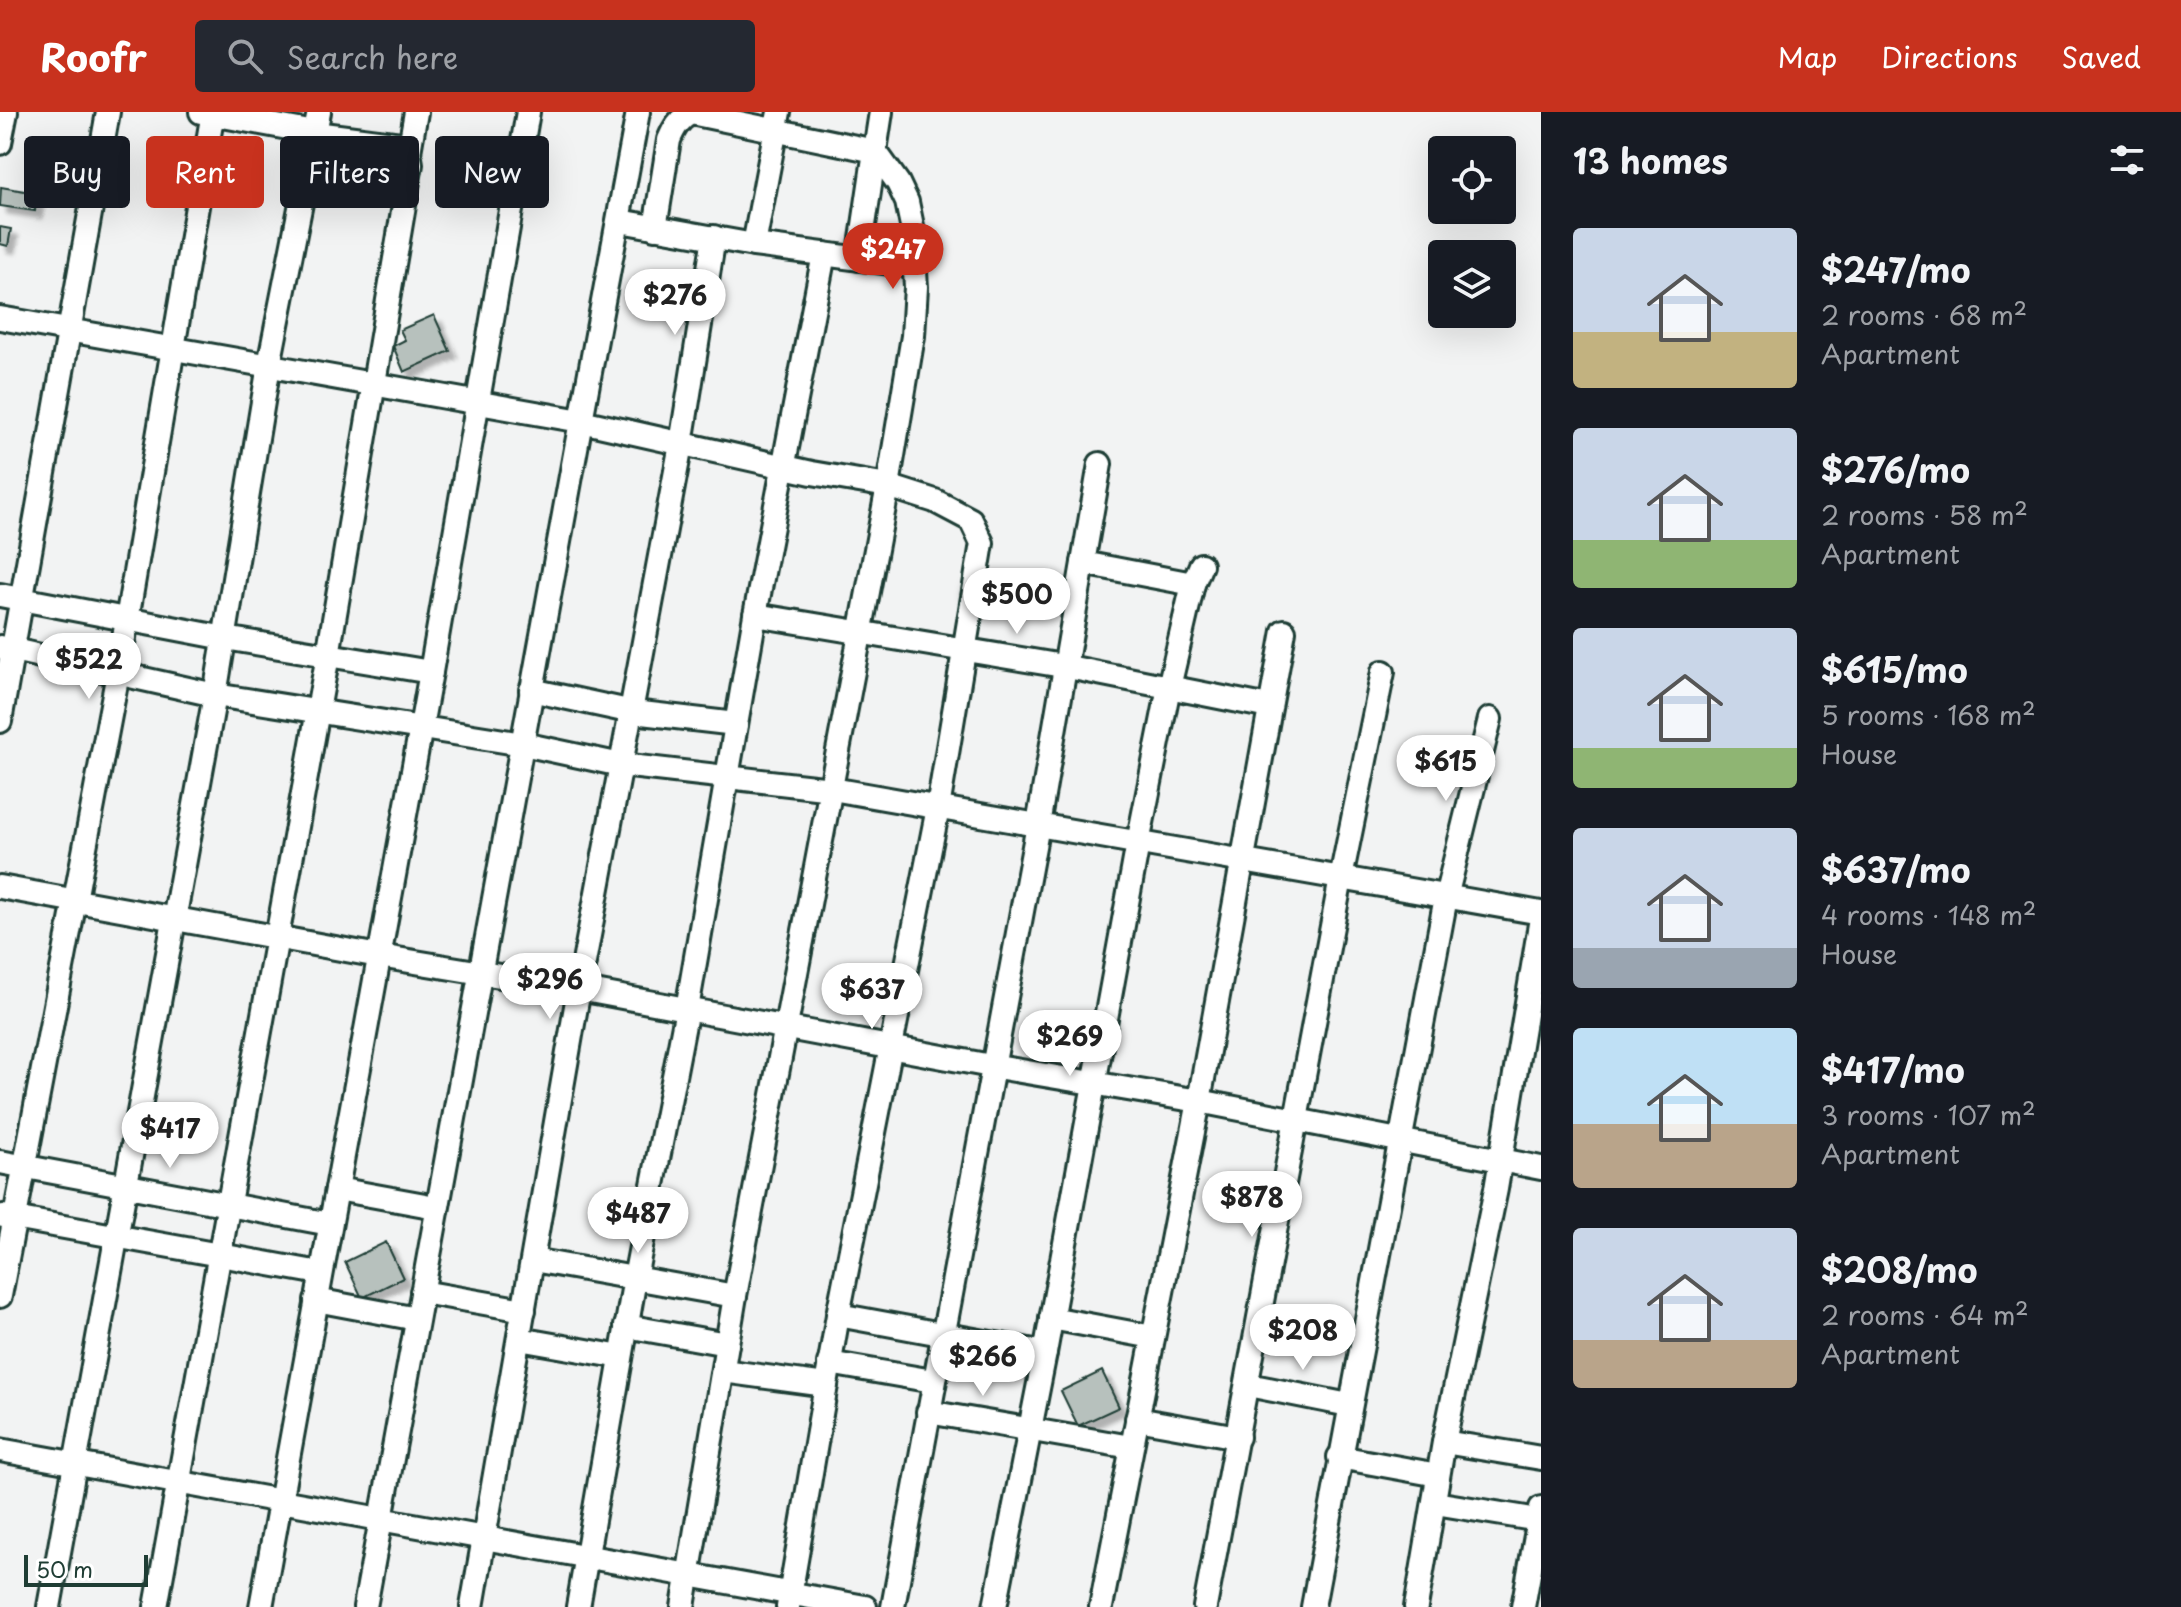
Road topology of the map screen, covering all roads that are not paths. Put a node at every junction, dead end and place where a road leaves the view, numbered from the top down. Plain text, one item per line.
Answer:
1 (6, 112) edge
2 (108, 112) edge
3 (416, 112) edge
4 (528, 112) edge
5 (638, 112) edge
6 (691, 112) edge
7 (881, 112) edge
8 (209, 113) edge
9 (777, 121) edge
10 (317, 122) edge
11 (370, 136) edge
12 (412, 136) edge
13 (0, 143) edge
14 (875, 151) junction
15 (403, 208) edge
16 (620, 221) junction
17 (655, 228) junction
18 (714, 237) junction
19 (754, 245) junction
20 (824, 254) junction
21 (859, 259) junction
22 (914, 266) junction
23 (0, 318) edge
24 (70, 330) junction
25 (175, 348) junction
26 (269, 365) junction
27 (372, 383) junction
28 (477, 401) junction
29 (581, 421) junction
30 (681, 444) junction
31 (1100, 464) dead end
32 (782, 467) junction
33 (888, 486) junction
34 (1083, 563) junction
35 (11, 598) edge
36 (755, 615) junction
37 (126, 619) junction
38 (1284, 631) dead end
39 (860, 633) junction
40 (225, 638) junction
41 (7, 649) edge
42 (963, 651) junction
43 (328, 655) junction
44 (1063, 666) junction
45 (431, 672) junction
46 (1383, 672) dead end
47 (118, 673) junction
48 (1169, 687) junction
49 (531, 690) junction
50 (215, 695) junction
51 (1269, 707) junction
52 (316, 712) junction
53 (633, 712) junction
54 (1490, 719) dead end
55 (0, 721) edge
56 (736, 724) junction
57 (420, 729) junction
58 (523, 744) junction
59 (621, 765) junction
60 (728, 777) junction
61 (832, 789) junction
62 (938, 808) junction
63 (1038, 825) junction
64 (1138, 843) junction
65 (1243, 861) junction
66 (1341, 878) junction
67 (0, 887) edge
68 (1446, 897) junction
69 (73, 900) junction
70 (1541, 916) edge
71 (175, 917) junction
72 (276, 936) junction
73 (379, 956) junction
74 (482, 973) junction
75 (579, 989) junction
76 (687, 1009) junction
77 (786, 1028) junction
78 (892, 1046) junction
79 (991, 1066) junction
80 (1093, 1083) junction
81 (1199, 1101) junction
82 (1298, 1120) junction
83 (1400, 1140) junction
84 (1500, 1160) junction
85 (0, 1162) edge
86 (23, 1167) junction
87 (1541, 1168) edge
88 (126, 1185) junction
89 (337, 1189) junction
90 (229, 1205) junction
91 (436, 1207) junction
92 (7, 1216) edge
93 (330, 1224) junction
94 (117, 1236) junction
95 (219, 1255) junction
96 (533, 1260) junction
97 (320, 1273) junction
98 (635, 1278) junction
99 (422, 1292) junction
100 (0, 1296) edge
101 (735, 1296) junction
102 (316, 1300) junction
103 (524, 1310) junction
104 (838, 1315) junction
105 (1051, 1318) junction
106 (417, 1319) junction
107 (626, 1326) junction
108 (942, 1333) junction
109 (1153, 1337) junction
110 (519, 1339) junction
111 (727, 1344) junction
112 (1045, 1353) junction
113 (621, 1357) junction
114 (723, 1371) junction
115 (828, 1374) junction
116 (933, 1381) junction
117 (1248, 1385) junction
118 (1349, 1405) junction
119 (928, 1412) junction
120 (1137, 1419) junction
121 (1031, 1430) junction
122 (1238, 1437) junction
123 (1444, 1442) junction
124 (1131, 1447) junction
125 (0, 1450) edge
126 (1339, 1457) junction
127 (1541, 1458) edge
128 (75, 1464) junction
129 (1438, 1475) junction
130 (178, 1481) junction
131 (281, 1500) junction
132 (1435, 1503) junction
133 (1540, 1513) edge
134 (382, 1518) junction
135 (485, 1537) junction
136 (587, 1556) junction
137 (689, 1575) junction
138 (789, 1600) edge
139 (49, 1607) edge
140 (156, 1607) edge
141 (261, 1607) edge
142 (365, 1607) edge
143 (472, 1607) edge
144 (578, 1607) edge
145 (683, 1607) edge
146 (865, 1607) edge
147 (893, 1607) edge
148 (995, 1607) edge
149 (1101, 1607) edge
150 (1205, 1607) edge
151 (1313, 1607) edge
152 (1416, 1607) edge
153 (1523, 1607) edge

1 - 13 street
2 - 24 street
3 - 12 street
4 - 28 street
5 - 16 street
6 - 9 street
6 - 17 street
7 - 14 street
8 - 10 street
8 - 25 street
9 - 14 street
9 - 19 street
10 - 11 street
10 - 26 street
14 - 21 street
14 - 22 street
15 - 27 street
16 - 17 street
16 - 29 street
17 - 18 street
18 - 19 street
18 - 30 street
19 - 20 street
20 - 21 street
20 - 32 street
21 - 22 street
22 - 33 street
23 - 24 street
24 - 25 street
24 - 35 street
25 - 26 street
25 - 37 street
26 - 27 street
26 - 40 street
27 - 28 street
27 - 43 street
28 - 29 street
28 - 45 street
29 - 30 street
29 - 49 street
30 - 32 street
30 - 53 street
31 - 34 street
32 - 33 street
32 - 36 street
33 - 39 street
33 - 42 street
34 - 44 street
34 - 48 street
35 - 37 street
35 - 41 street
36 - 39 street
36 - 56 street
37 - 40 street
37 - 47 street
38 - 51 street
39 - 42 street
39 - 61 street
40 - 43 street
40 - 50 street
41 - 47 street
41 - 55 street
42 - 44 street
42 - 62 street
43 - 45 street
43 - 52 street
44 - 48 street
44 - 63 street
45 - 57 street
46 - 66 street
47 - 50 street
47 - 69 street
48 - 51 street
48 - 64 street
49 - 53 street
49 - 58 street
50 - 52 street
50 - 71 street
51 - 65 street
52 - 57 street
52 - 72 street
53 - 56 street
53 - 59 street
54 - 68 street
56 - 60 street
57 - 58 street
57 - 73 street
58 - 59 street
58 - 74 street
59 - 60 street
59 - 75 street
60 - 61 street
60 - 76 street
61 - 62 street
61 - 77 street
62 - 63 street
62 - 78 street
63 - 64 street
63 - 79 street
64 - 65 street
64 - 80 street
65 - 66 street
65 - 81 street
66 - 68 street
66 - 82 street
67 - 69 street
68 - 70 street
68 - 83 street
69 - 71 street
69 - 86 street
70 - 84 street
71 - 72 street
71 - 88 street
72 - 73 street
72 - 90 street
73 - 74 street
73 - 89 street
74 - 75 street
74 - 91 street
75 - 76 street
75 - 96 street
76 - 77 street
76 - 98 street
77 - 78 street
77 - 101 street
78 - 79 street
78 - 104 street
79 - 80 street
79 - 108 street
80 - 81 street
80 - 105 street
81 - 82 street
81 - 109 street
82 - 83 street
82 - 117 street
83 - 84 street
83 - 118 street
84 - 87 street
84 - 123 street
85 - 86 street
86 - 88 street
86 - 92 street
88 - 90 street
88 - 94 street
89 - 91 street
89 - 93 street
90 - 93 street
90 - 95 street
91 - 99 street
92 - 94 street
92 - 100 street
93 - 97 street
94 - 95 street
94 - 128 street
95 - 97 street
95 - 130 street
96 - 98 street
96 - 103 street
97 - 102 street
98 - 101 street
98 - 107 street
99 - 103 street
99 - 106 street
101 - 111 street
102 - 106 street
102 - 131 street
103 - 110 street
104 - 108 street
104 - 115 street
105 - 109 street
105 - 112 street
106 - 134 street
107 - 111 street
107 - 113 street
108 - 112 street
108 - 116 street
109 - 120 street
110 - 113 street
110 - 135 street
111 - 114 street
112 - 121 street
113 - 136 street
114 - 115 street
114 - 137 street
115 - 116 street
115 - 138 street
116 - 119 street
117 - 118 street
117 - 122 street
118 - 126 street
119 - 121 street
119 - 147 street
120 - 122 street
120 - 124 street
121 - 124 street
121 - 148 street
122 - 150 street
123 - 127 street
123 - 129 street
124 - 149 street
125 - 128 street
126 - 129 street
126 - 151 street
128 - 130 street
128 - 139 street
129 - 132 street
130 - 131 street
130 - 140 street
131 - 134 street
131 - 141 street
132 - 133 street
132 - 152 street
133 - 153 street
134 - 135 street
134 - 142 street
135 - 136 street
135 - 143 street
136 - 137 street
136 - 144 street
137 - 138 street
137 - 145 street
138 - 146 street

